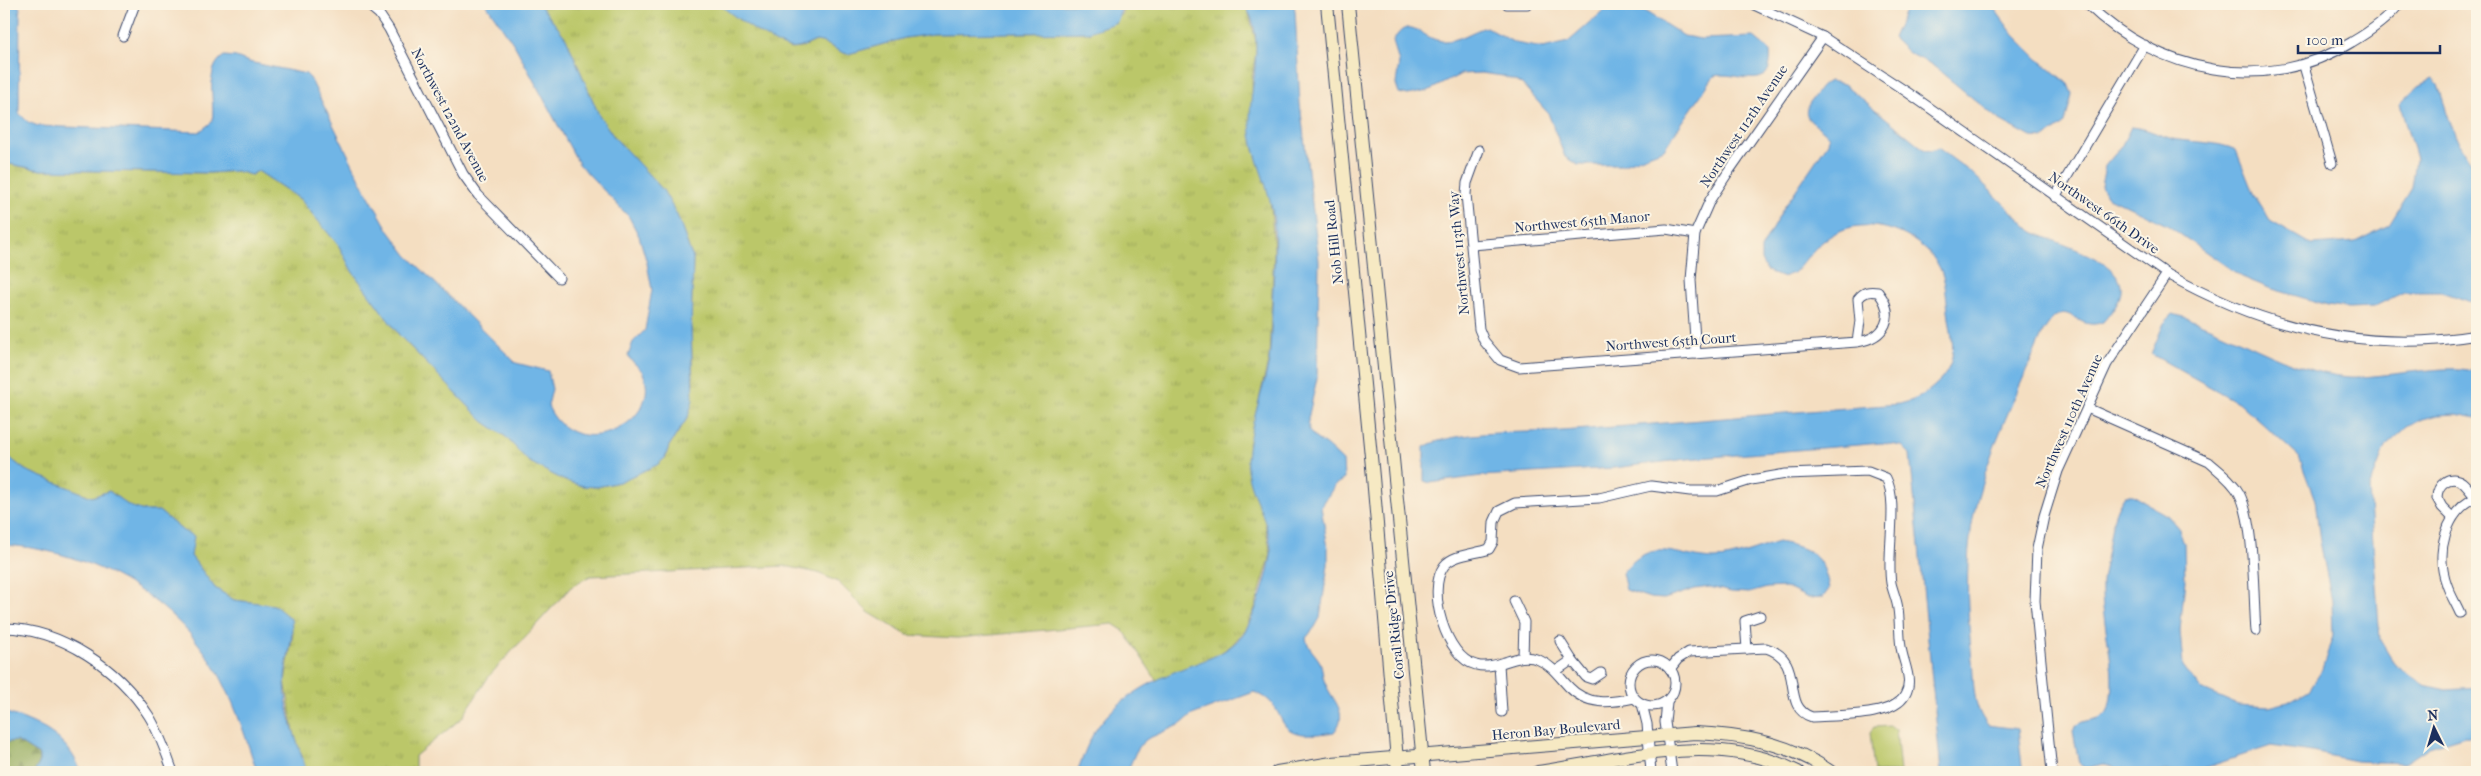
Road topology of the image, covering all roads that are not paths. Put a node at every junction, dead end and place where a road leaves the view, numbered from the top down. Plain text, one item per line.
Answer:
1 (135, 4) edge
2 (367, 4) edge
3 (1327, 4) edge
4 (1348, 4) edge
5 (1507, 4) edge
6 (1528, 4) edge
7 (1752, 4) edge
8 (2087, 4) edge
9 (2399, 4) edge
10 (123, 36) dead end
11 (1823, 37) junction
12 (2145, 45) junction
13 (2304, 66) junction
14 (1480, 150) dead end
15 (2332, 162) dead end
16 (2055, 197) junction
17 (1695, 234) junction
18 (1472, 245) junction
19 (2167, 274) junction
20 (559, 278) dead end
21 (2477, 335) edge
22 (1856, 342) junction
23 (1493, 352) joint
24 (1696, 354) junction
25 (2086, 408) junction
26 (1373, 477) joint
27 (2476, 497) edge
28 (2452, 517) junction
29 (1514, 601) dead end
30 (2460, 613) dead end
31 (1760, 616) dead end
32 (4, 628) edge
33 (2256, 631) dead end
34 (1560, 641) dead end
35 (1747, 649) junction
36 (1523, 657) junction
37 (1572, 660) junction
38 (1499, 664) junction
39 (1670, 669) junction
40 (1556, 671) junction
41 (1602, 673) dead end
42 (1634, 698) junction
43 (1667, 702) junction
44 (1642, 704) junction
45 (1502, 712) dead end
46 (1667, 736) junction
47 (1648, 737) junction
48 (1669, 752) junction
49 (1650, 754) junction
50 (1422, 756) junction
51 (1397, 758) junction
52 (173, 772) edge
53 (1277, 772) edge
54 (1398, 772) edge
55 (1424, 772) edge
56 (1538, 772) edge
57 (1651, 772) edge
58 (1672, 772) edge
59 (1798, 772) edge
60 (1831, 772) edge
61 (2052, 772) edge

1 - 10 street
2 - 20 street, Northwest 122nd Avenue
3 - 26 main road, Nob Hill Road
4 - 50 main road, Coral Ridge Drive
5 - 6 street
7 - 11 street, Northwest 66th Drive
8 - 12 street
9 - 13 street
11 - 16 street, Northwest 66th Drive
11 - 17 street, Northwest 112th Avenue
12 - 13 street
12 - 16 street
13 - 15 street
14 - 18 street, Northwest 113th Way
16 - 19 street, Northwest 66th Drive
17 - 18 street, Northwest 65th Manor
17 - 24 street, Northwest 112th Avenue
18 - 23 street, Northwest 113th Way
19 - 21 street, Northwest 66th Drive
19 - 25 street, Northwest 110th Avenue
22 - 22 street, Northwest 65th Court
22 - 24 street, Northwest 65th Court
23 - 24 street, Northwest 65th Court
25 - 33 street
25 - 61 street, Northwest 110th Avenue
26 - 51 main road, Coral Ridge Drive
27 - 28 street
27 - 28 street
28 - 30 street
29 - 36 street
31 - 35 street
32 - 52 street
34 - 37 street
35 - 38 street
35 - 39 street
36 - 38 street
36 - 40 street
37 - 40 street
37 - 41 street
38 - 45 street
39 - 42 street
39 - 43 street
40 - 42 street
42 - 44 street
43 - 44 street
43 - 46 street
44 - 47 street
46 - 47 main road, Heron Bay Boulevard
46 - 48 street
46 - 60 main road, Heron Bay Boulevard
47 - 49 street
47 - 50 main road, Heron Bay Boulevard
48 - 49 main road
48 - 58 street
48 - 59 main road
49 - 56 main road
49 - 57 street
50 - 51 main road, Heron Bay Boulevard
50 - 55 main road, Coral Ridge Drive
51 - 53 main road, Heron Bay Boulevard
51 - 54 main road, Coral Ridge Drive

